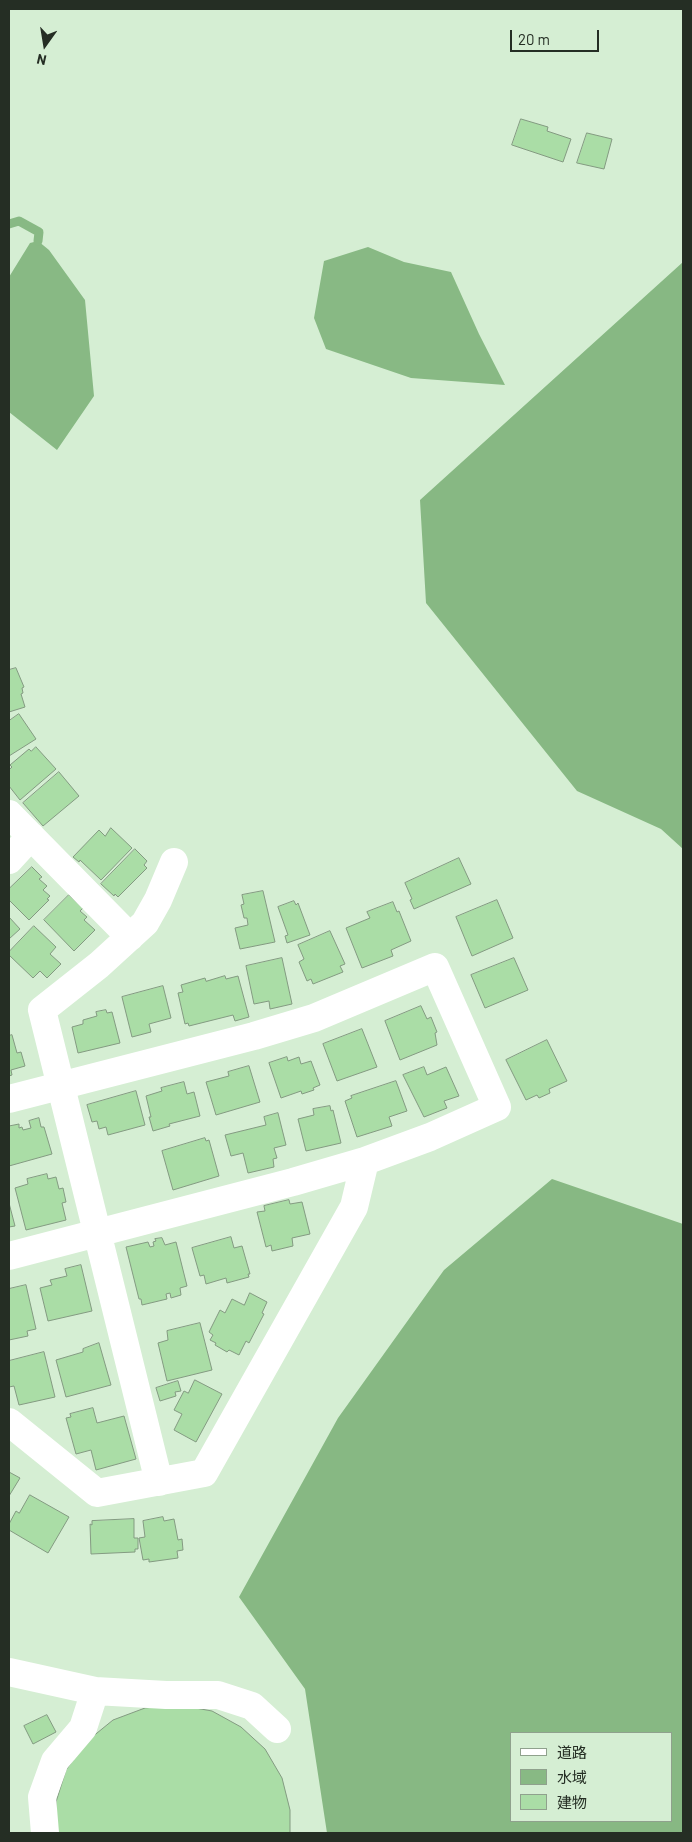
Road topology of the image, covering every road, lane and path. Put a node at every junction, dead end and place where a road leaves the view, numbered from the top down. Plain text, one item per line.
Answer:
1 (9, 814) edge
2 (31, 836) junction
3 (9, 860) edge
4 (174, 862) dead end
5 (130, 937) junction
6 (62, 1086) junction
7 (9, 1099) edge
8 (365, 1161) junction
9 (98, 1233) junction
10 (9, 1256) edge
11 (11, 1426) edge
12 (159, 1482) junction
13 (9, 1672) edge
14 (95, 1691) junction
15 (277, 1729) dead end
16 (46, 1833) edge

1 - 2 street
2 - 3 street
2 - 5 street
4 - 5 street
5 - 6 street
6 - 7 street
6 - 8 street
6 - 9 street
8 - 9 street
8 - 12 street
9 - 10 street
9 - 12 street
11 - 12 street
13 - 14 street
14 - 15 street
14 - 16 street

